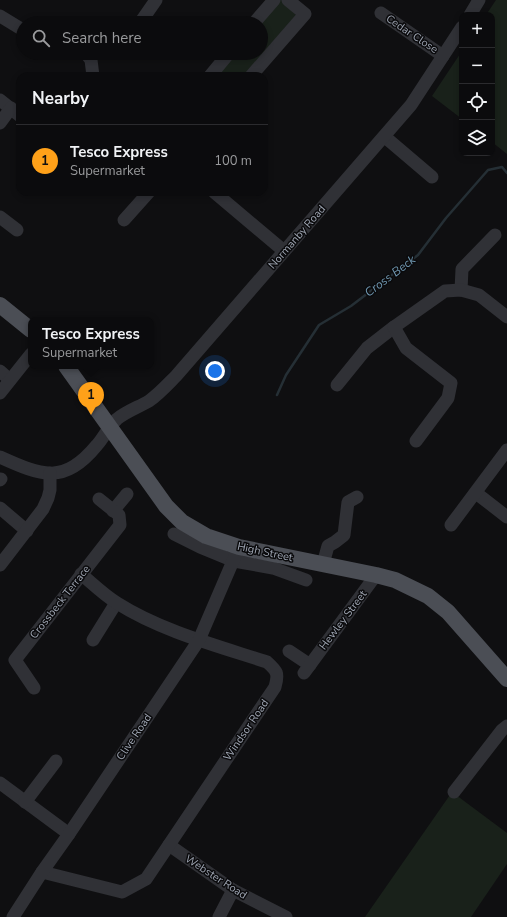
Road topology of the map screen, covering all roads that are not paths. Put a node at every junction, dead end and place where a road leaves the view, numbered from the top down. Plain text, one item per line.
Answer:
1 (156, 0) edge
2 (274, 0) edge
3 (288, 0) edge
4 (480, 0) edge
5 (472, 12) edge
6 (382, 13) dead end
7 (0, 16) edge
8 (145, 16) edge
9 (260, 16) edge
10 (16, 26) edge
11 (459, 32) edge
12 (268, 56) edge
13 (443, 56) junction
14 (91, 60) edge
15 (223, 60) edge
16 (265, 60) edge
17 (92, 72) edge
18 (213, 72) edge
19 (254, 72) edge
20 (0, 100) edge
21 (15, 112) edge
22 (0, 123) edge
23 (385, 137) junction
24 (432, 177) dead end
25 (145, 196) edge
26 (219, 196) edge
27 (0, 217) edge
28 (124, 220) dead end
29 (17, 230) dead end
30 (495, 234) dead end
31 (284, 251) junction
32 (461, 290) junction
33 (0, 305) edge
34 (506, 315) edge
35 (394, 327) junction
36 (28, 328) edge
37 (28, 358) edge
38 (68, 369) edge
39 (0, 371) edge
40 (10, 380) junction
41 (337, 385) dead end
42 (0, 393) edge
43 (110, 428) junction
44 (416, 440) dead end
45 (507, 450) edge
46 (0, 457) edge
47 (50, 474) junction
48 (476, 493) junction
49 (127, 494) dead end
50 (357, 497) dead end
51 (99, 499) dead end
52 (0, 508) edge
53 (116, 513) junction
54 (507, 517) edge
55 (451, 525) dead end
56 (27, 531) junction
57 (174, 534) dead end
58 (237, 554) junction
59 (323, 564) junction
60 (0, 565) edge
61 (81, 574) junction
62 (376, 575) junction
63 (306, 580) dead end
64 (116, 603) junction
65 (93, 640) dead end
66 (199, 640) junction
67 (289, 651) dead end
68 (507, 679) edge
69 (34, 688) dead end
70 (507, 726) edge
71 (56, 761) dead end
72 (0, 783) edge
73 (454, 792) dead end
74 (25, 802) junction
75 (69, 834) junction
76 (169, 845) junction
77 (42, 872) junction
78 (233, 890) junction
79 (13, 917) edge
80 (219, 917) edge
81 (286, 917) edge

1 - 8 street
2 - 9 street
3 - 12 street
4 - 5 street
6 - 13 street, Cedar Close
7 - 10 street
11 - 13 street, Normanby Road
13 - 23 street, Normanby Road
14 - 17 street
15 - 18 street
16 - 19 street
20 - 21 street
21 - 22 street
23 - 24 street
23 - 31 street, Normanby Road
25 - 28 street
26 - 31 street
27 - 29 street
30 - 32 street
31 - 43 street, Normanby Road
32 - 34 street
32 - 35 street
33 - 36 main road
35 - 41 street
35 - 44 street
37 - 40 street
38 - 43 main road, High Street
39 - 40 street
40 - 42 street
43 - 47 street, Normanby Road
43 - 58 main road, High Street
45 - 48 street
46 - 47 street
47 - 56 street
48 - 54 street
48 - 55 street
49 - 53 street
50 - 59 street
51 - 53 street
52 - 56 street
53 - 61 street, Crossbeck Terrace
56 - 60 street
57 - 58 street
58 - 59 main road, High Street
58 - 63 street
58 - 66 street, Clive Road
59 - 62 main road, High Street
61 - 64 street, Windsor Road
61 - 69 street, Crossbeck Terrace
62 - 67 street, Hewley Street
62 - 68 main road, High Street
64 - 65 street
64 - 66 street, Windsor Road
66 - 75 street, Clive Road
66 - 76 street, Windsor Road
70 - 73 street
71 - 74 street
72 - 74 street
74 - 75 street
75 - 77 street, Clive Road
76 - 77 street, Windsor Road
76 - 78 street, Webster Road
77 - 79 street, Clive Road
78 - 80 street
78 - 81 street, Webster Road

